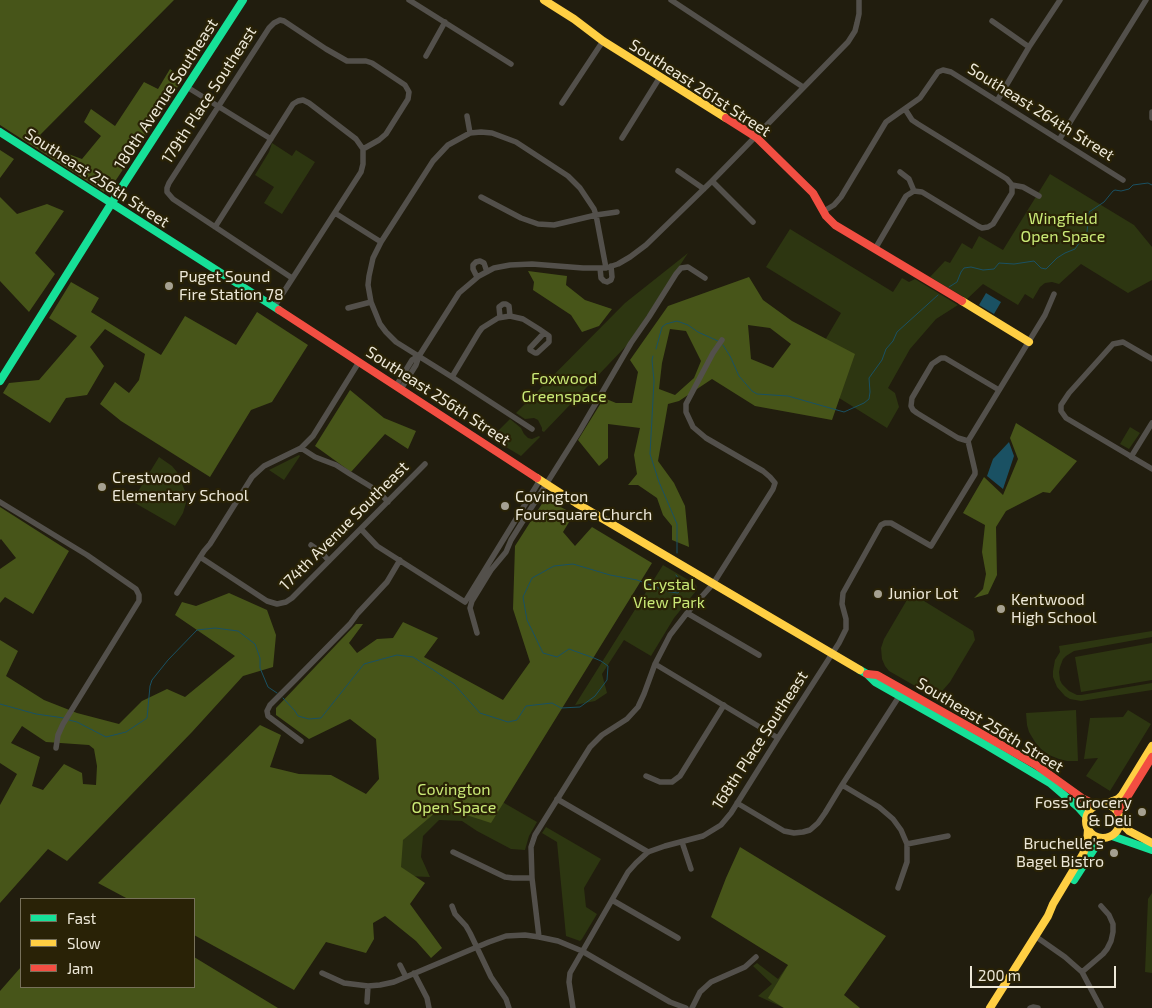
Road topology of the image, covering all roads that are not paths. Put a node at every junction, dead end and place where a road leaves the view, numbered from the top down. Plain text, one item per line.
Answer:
1 (243, 0) edge
2 (409, 0) edge
3 (544, 0) edge
4 (671, 0) edge
5 (859, 0) edge
6 (1060, 0) edge
7 (1146, 0) edge
8 (992, 21) dead end
9 (445, 22) junction
10 (603, 41) junction
11 (1029, 47) junction
12 (426, 56) dead end
13 (511, 64) dead end
14 (660, 77) junction
15 (187, 87) junction
16 (803, 87) junction
17 (997, 101) junction
18 (562, 104) dead end
19 (219, 107) junction
20 (905, 109) junction
21 (1152, 112) edge
22 (467, 116) dead end
23 (1152, 118) edge
24 (0, 132) edge
25 (470, 133) junction
26 (756, 137) junction
27 (622, 138) dead end
28 (271, 139) junction
29 (1059, 140) junction
30 (363, 149) junction
31 (678, 171) dead end
32 (900, 172) dead end
33 (1123, 180) dead end
34 (712, 181) junction
35 (1012, 185) junction
36 (704, 189) junction
37 (914, 191) junction
38 (1039, 196) dead end
39 (481, 197) dead end
40 (111, 204) junction
41 (824, 211) junction
42 (618, 212) dead end
43 (335, 213) junction
44 (596, 215) junction
45 (753, 222) dead end
46 (215, 227) junction
47 (381, 242) junction
48 (874, 249) junction
49 (606, 267) junction
50 (488, 272) junction
51 (478, 277) junction
52 (292, 278) junction
53 (705, 278) dead end
54 (1054, 294) dead end
55 (371, 302) junction
56 (274, 307) junction
57 (348, 308) dead end
58 (510, 316) junction
59 (500, 317) junction
60 (544, 333) dead end
61 (722, 340) dead end
62 (1029, 342) junction
63 (419, 356) junction
64 (1152, 359) edge
65 (359, 362) junction
66 (4, 369) edge
67 (452, 376) junction
68 (0, 381) edge
69 (399, 388) junction
70 (999, 390) junction
71 (1152, 423) edge
72 (532, 429) dead end
73 (968, 441) junction
74 (300, 448) junction
75 (1131, 457) junction
76 (425, 464) dead end
77 (1152, 469) edge
78 (543, 482) junction
79 (0, 502) edge
80 (388, 502) junction
81 (361, 529) junction
82 (311, 546) dead end
83 (200, 557) junction
84 (400, 560) junction
85 (329, 561) junction
86 (713, 584) junction
87 (177, 593) dead end
88 (686, 612) junction
89 (477, 633) dead end
90 (832, 653) junction
91 (759, 655) dead end
92 (654, 664) junction
93 (867, 674) junction
94 (900, 695) junction
95 (724, 705) junction
96 (778, 738) junction
97 (301, 741) dead end
98 (1152, 746) edge
99 (56, 748) dead end
100 (1014, 753) junction
101 (1003, 755) junction
102 (1152, 756) edge
103 (646, 776) dead end
104 (842, 785) junction
105 (557, 799) junction
106 (738, 803) junction
107 (1105, 804) junction
108 (1096, 806) junction
109 (1118, 812) junction
110 (1087, 817) junction
111 (1120, 822) junction
112 (1088, 829) junction
113 (948, 836) dead end
114 (1112, 836) junction
115 (1101, 838) junction
116 (682, 842) junction
117 (1152, 842) edge
118 (907, 844) junction
119 (1152, 850) edge
120 (453, 852) dead end
121 (648, 852) junction
122 (691, 869) dead end
123 (532, 878) junction
124 (898, 888) dead end
125 (612, 900) junction
126 (452, 906) dead end
127 (1101, 906) dead end
128 (1048, 916) junction
129 (1035, 936) junction
130 (539, 937) junction
131 (678, 938) dead end
132 (477, 947) junction
133 (582, 951) junction
134 (756, 956) dead end
135 (400, 965) dead end
136 (1082, 972) junction
137 (322, 973) dead end
138 (414, 973) junction
139 (406, 977) junction
140 (368, 986) junction
141 (367, 1002) dead end
142 (429, 1008) edge
143 (509, 1008) edge
144 (573, 1008) edge
145 (686, 1008) edge
146 (692, 1008) edge
147 (990, 1008) edge
148 (1030, 1008) edge
149 (1038, 1008) edge
150 (1099, 1008) edge

1 - 15 main road, 180th Avenue Southeast
2 - 9 street
3 - 10 main road, Southeast 261st Street
4 - 16 street
5 - 16 street
6 - 11 street
7 - 29 street
8 - 11 street
9 - 12 street
9 - 13 street
10 - 14 main road, Southeast 261st Street
10 - 18 street
11 - 17 street
14 - 26 main road, Southeast 261st Street
14 - 27 street
15 - 19 street
15 - 40 main road, 180th Avenue Southeast
16 - 26 street
17 - 20 street, Southeast 264th Street
17 - 29 street, Southeast 264th Street
19 - 28 street
19 - 30 street, 179th Place Southeast
19 - 46 street, 179th Place Southeast
20 - 35 street
20 - 41 street
21 - 23 street
22 - 25 street
24 - 40 main road, Southeast 256th Street
25 - 44 street
25 - 47 street
26 - 34 street
26 - 41 main road, Southeast 261st Street
28 - 30 street
28 - 46 street
29 - 33 street, Southeast 264th Street
30 - 43 street
31 - 36 street
32 - 37 street
34 - 36 street
34 - 45 street
35 - 37 street
35 - 38 street
36 - 49 street
37 - 48 street
39 - 44 street
40 - 56 main road, Southeast 256th Street
40 - 66 main road, 180th Avenue Southeast
41 - 48 main road, Southeast 261st Street
42 - 44 street
43 - 47 street
43 - 52 street
44 - 49 street
46 - 52 street
47 - 55 street
48 - 62 main road, Southeast 261st Street
49 - 50 street
50 - 51 street
50 - 51 street
51 - 63 street
52 - 56 street
53 - 78 street
54 - 62 street
55 - 57 street
55 - 63 street
56 - 65 main road, Southeast 256th Street
58 - 59 street
58 - 59 street
58 - 60 street
59 - 67 street
61 - 86 street
62 - 70 street
63 - 67 street
63 - 69 street
64 - 75 street
65 - 69 main road, Southeast 256th Street
65 - 74 street
66 - 68 main road, 180th Avenue Southeast
67 - 72 street
69 - 78 main road, Southeast 256th Street
70 - 73 street
70 - 73 street
71 - 75 street
73 - 90 street, 168th Place Southeast
74 - 80 street
74 - 83 street
75 - 77 street
76 - 80 street, 174th Avenue Southeast
78 - 84 street
78 - 86 main road, Southeast 256th Street
78 - 89 street
79 - 99 street
80 - 81 street, 174th Avenue Southeast
81 - 84 street
81 - 85 street, 174th Avenue Southeast
82 - 85 street
83 - 85 street, 174th Avenue Southeast
83 - 87 street
84 - 97 street
86 - 88 street
86 - 90 main road, Southeast 256th Street
88 - 91 street
88 - 92 street
90 - 93 main road, Southeast 256th Street
90 - 96 street, 168th Place Southeast
92 - 95 street
92 - 105 street
93 - 94 main road, Southeast 256th Street
93 - 100 main road, Southeast 256th Street
94 - 101 main road, Southeast 256th Street
94 - 104 street
95 - 96 street
95 - 103 street
96 - 106 street, 168th Place Southeast
98 - 107 main road
100 - 101 main road
100 - 108 main road, Southeast 256th Street
101 - 110 main road, Southeast 256th Street
102 - 109 main road
104 - 106 street
104 - 118 street
105 - 121 street
105 - 123 street
106 - 116 street, 168th Place Southeast
107 - 108 main road
107 - 109 main road
108 - 110 main road
109 - 111 main road
110 - 112 main road
111 - 114 main road
111 - 117 main road
112 - 115 main road
112 - 128 main road
113 - 118 street
114 - 115 main road
114 - 119 main road
115 - 128 main road
116 - 121 street, 168th Place Southeast
116 - 122 street
118 - 124 street
120 - 123 street
121 - 125 street, 168th Place Southeast
123 - 130 street
125 - 131 street
125 - 133 street, 168th Place Southeast
126 - 132 street
127 - 136 street
128 - 129 main road
129 - 136 street
129 - 147 main road
130 - 132 street
130 - 133 street
132 - 138 street
132 - 143 street
133 - 144 street, 168th Place Southeast
133 - 145 street
134 - 146 street
135 - 139 street
136 - 150 street
137 - 140 street
138 - 139 street
138 - 142 street
139 - 140 street
140 - 141 street
148 - 149 street

